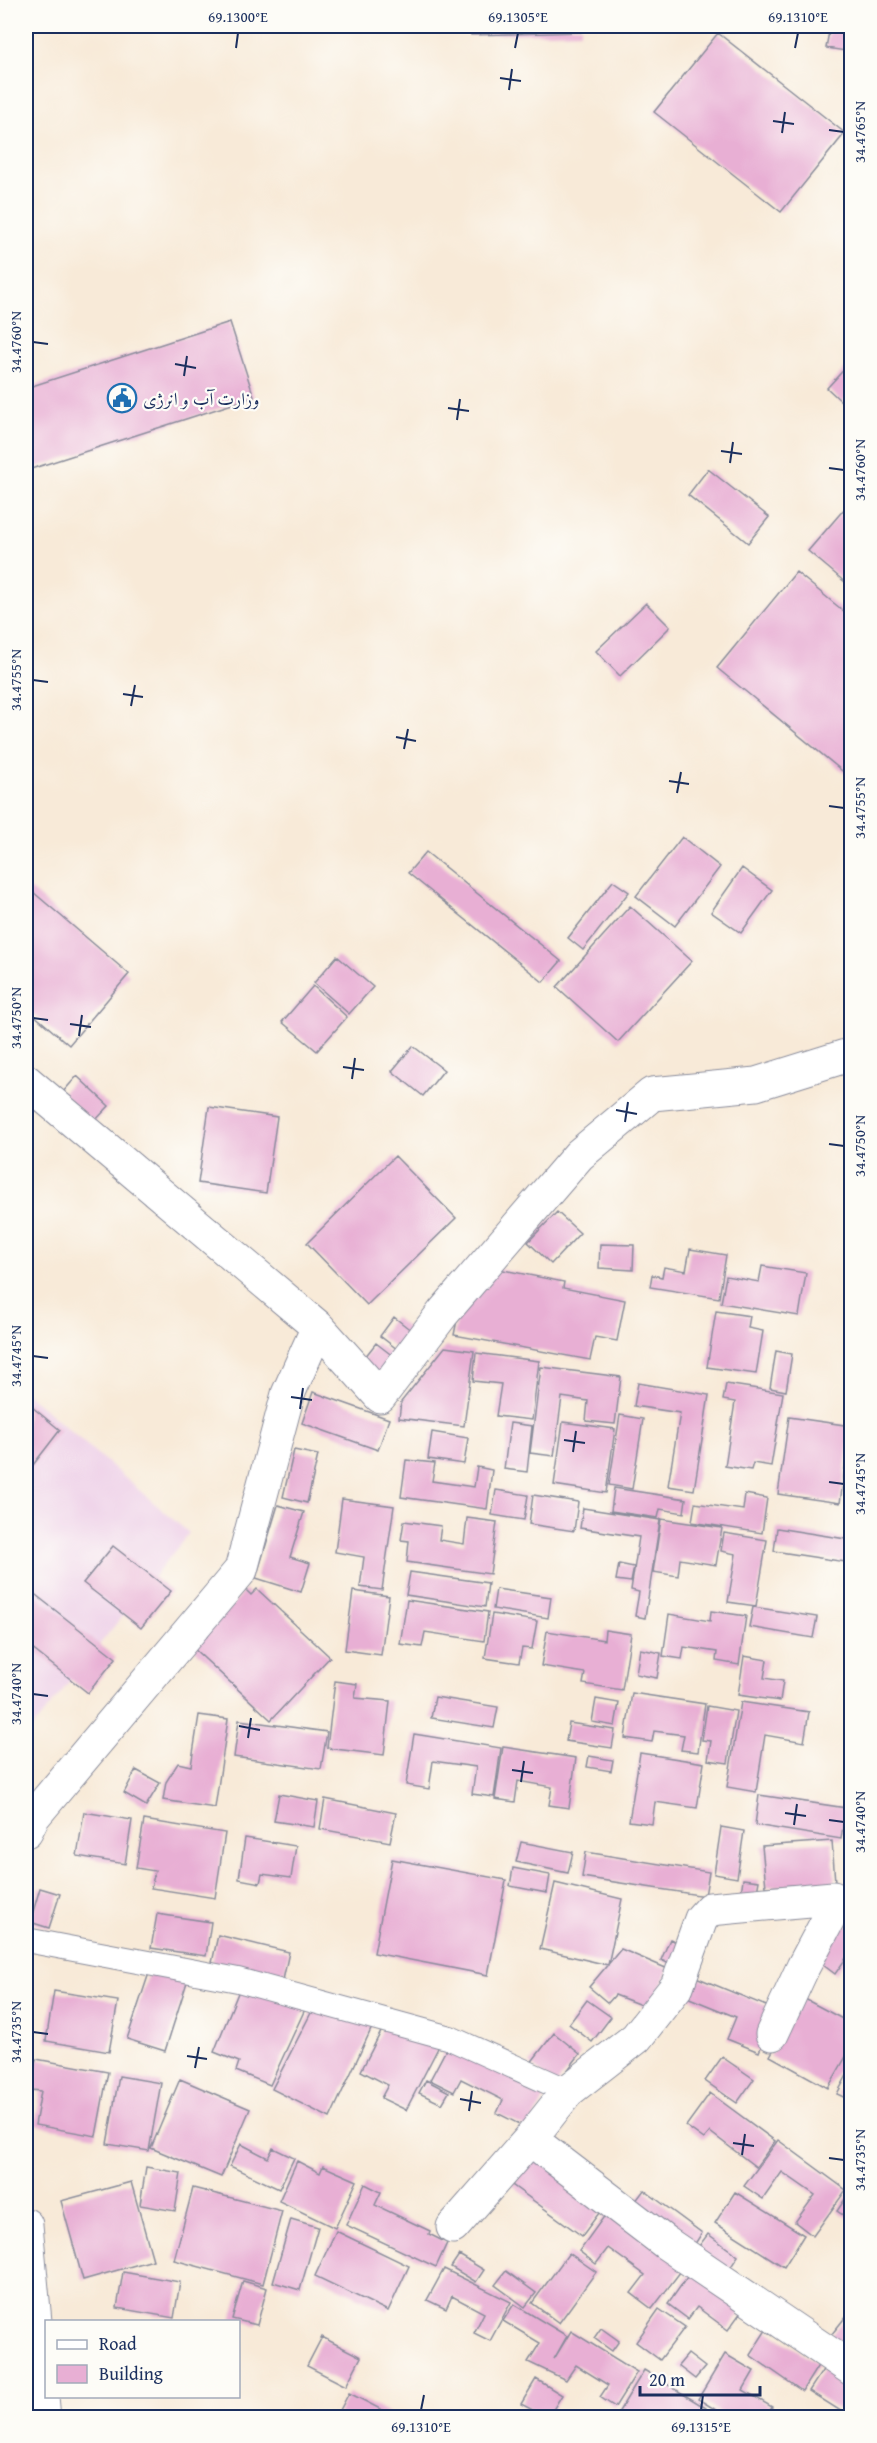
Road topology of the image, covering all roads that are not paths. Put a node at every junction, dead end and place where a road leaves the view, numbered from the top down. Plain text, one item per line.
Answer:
1 (852, 1054) edge
2 (26, 1081) edge
3 (318, 1327) junction
4 (26, 1831) edge
5 (26, 1940) edge
6 (772, 2034) dead end
7 (568, 2091) junction
8 (530, 2139) junction
9 (26, 2225) edge
10 (453, 2227) dead end
11 (852, 2369) edge
12 (44, 2418) edge

1 - 3 street
2 - 3 street
3 - 4 street
5 - 7 lane
6 - 7 street
7 - 8 street
8 - 10 street
8 - 11 street
9 - 12 street

